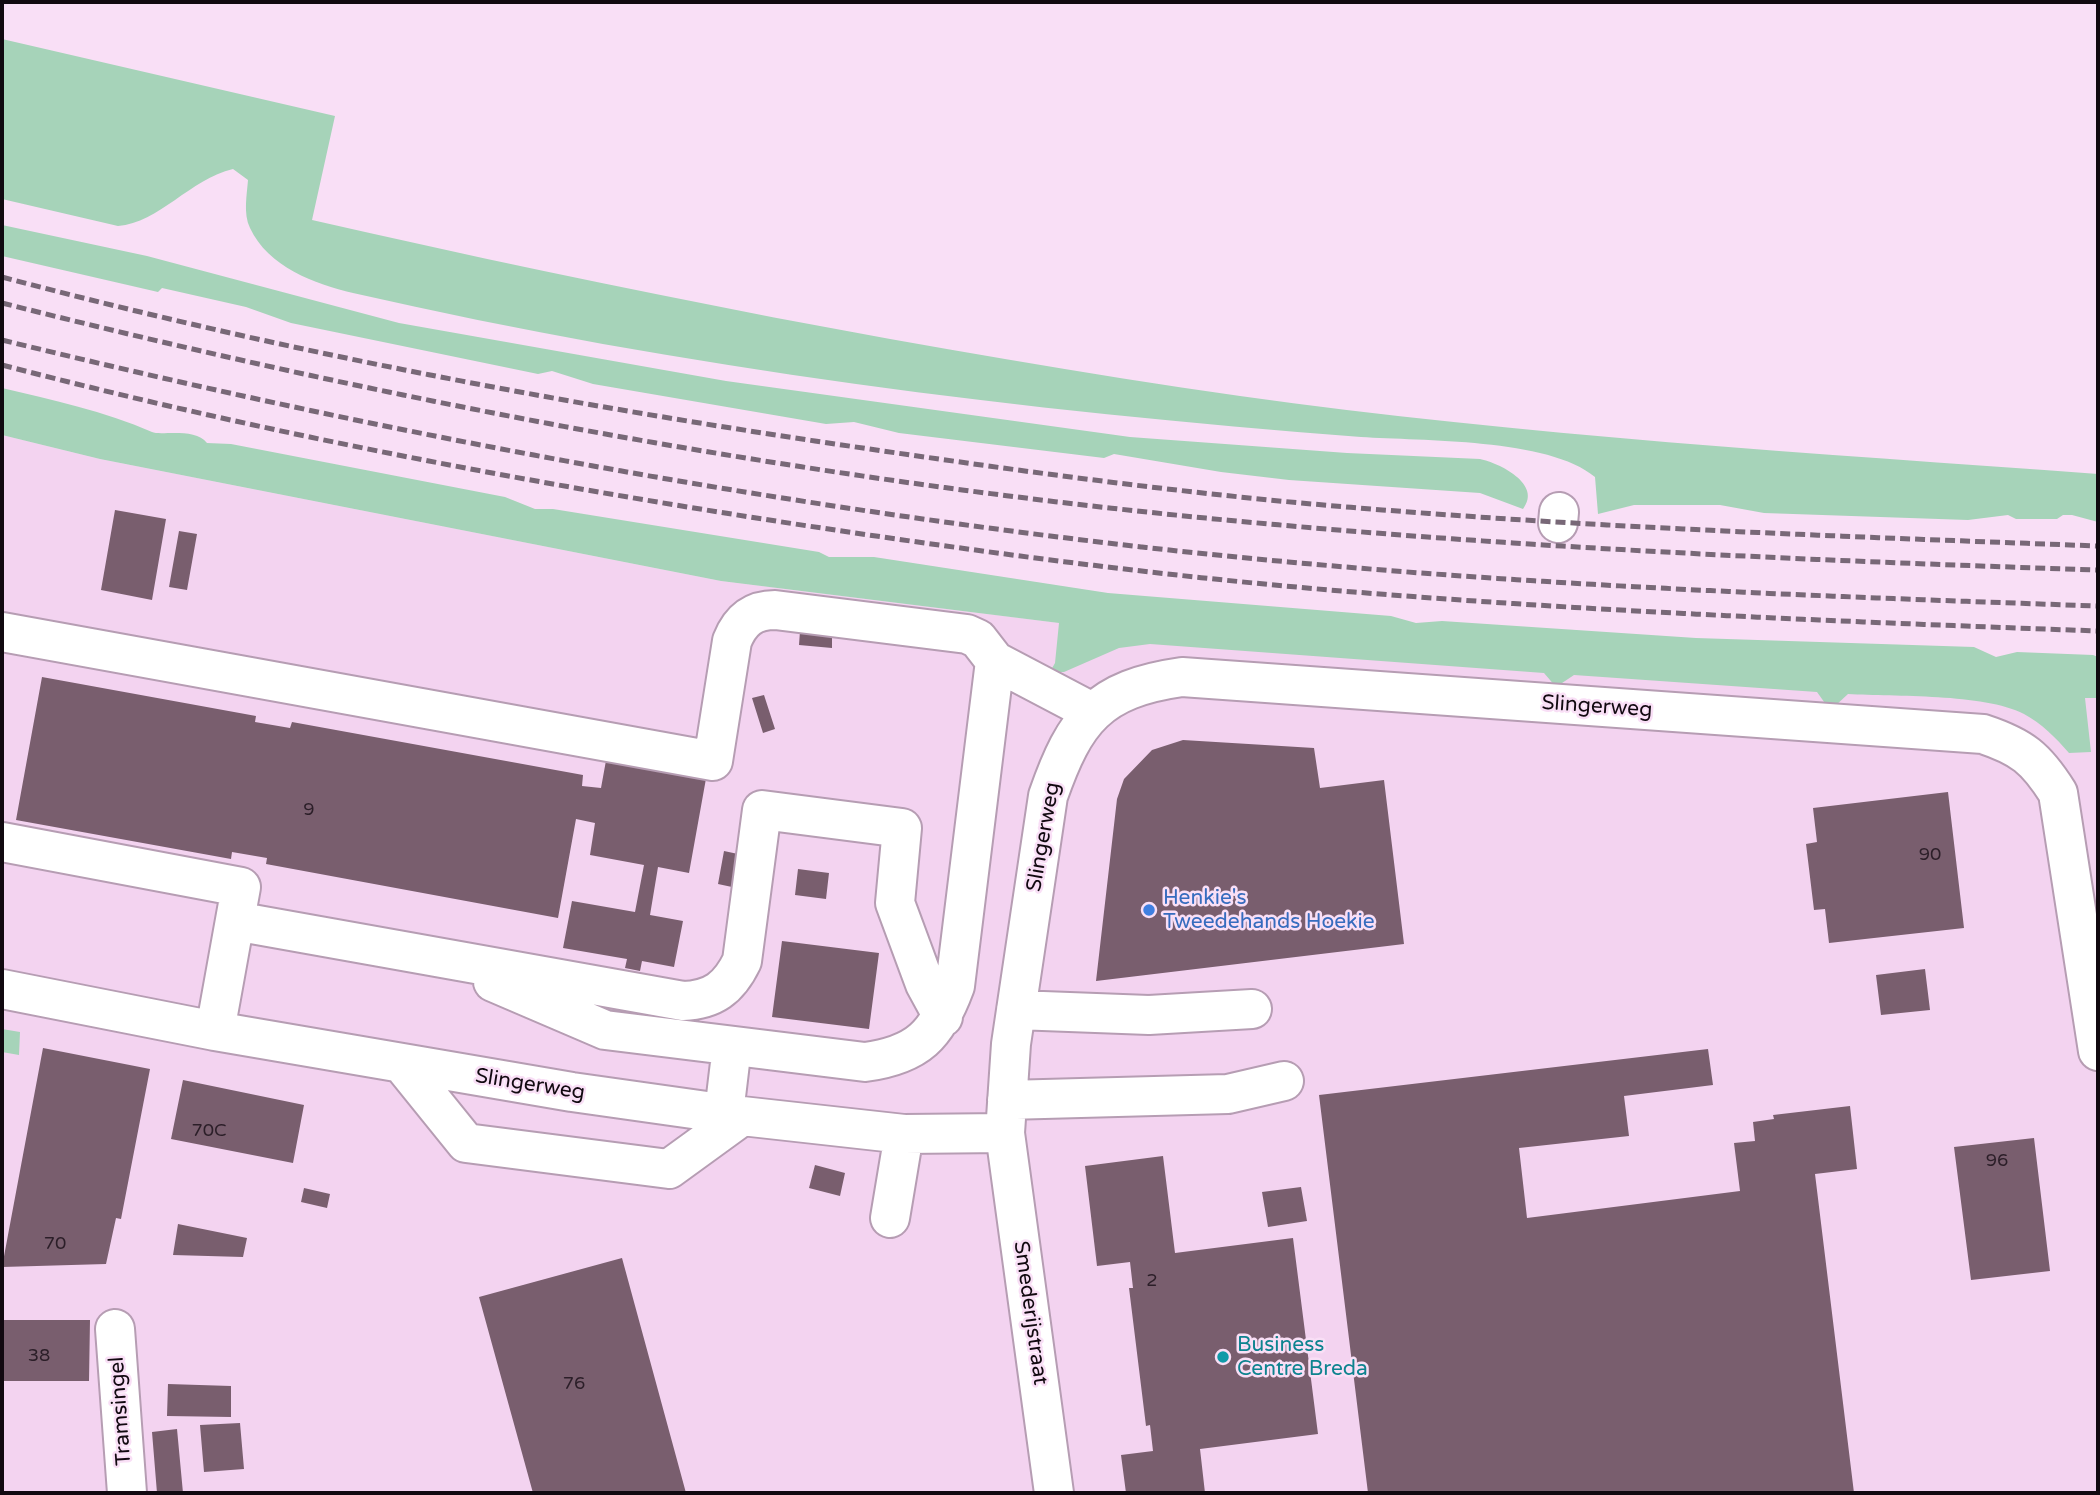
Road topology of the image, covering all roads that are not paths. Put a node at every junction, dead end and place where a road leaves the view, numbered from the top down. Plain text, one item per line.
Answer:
1 (2, 632) edge
2 (995, 661) junction
3 (1092, 712) junction
4 (2, 842) edge
5 (235, 921) junction
6 (436, 957) junction
7 (2, 989) edge
8 (1252, 1009) dead end
9 (1016, 1010) junction
10 (943, 1017) junction
11 (215, 1031) junction
12 (732, 1045) junction
13 (2098, 1051) edge
14 (403, 1065) junction
15 (1284, 1081) dead end
16 (733, 1115) junction
17 (1006, 1117) junction
18 (904, 1134) junction
19 (890, 1217) dead end
20 (115, 1329) dead end
21 (127, 1493) edge
22 (1054, 1493) edge

1 - 2 street
2 - 3 street
2 - 10 street
3 - 9 street, Slingerweg
3 - 13 street, Slingerweg
4 - 5 street
5 - 6 street
5 - 11 street
6 - 10 street
6 - 12 street
7 - 11 street, Slingerweg
8 - 9 street
9 - 17 street, Slingerweg
10 - 12 street
11 - 14 street, Slingerweg
12 - 16 street
14 - 16 street, Slingerweg
14 - 16 street
15 - 17 street
16 - 18 street, Slingerweg
17 - 18 street, Slingerweg
17 - 22 street, Smederijstraat
18 - 19 street
20 - 21 street, Tramsingel

